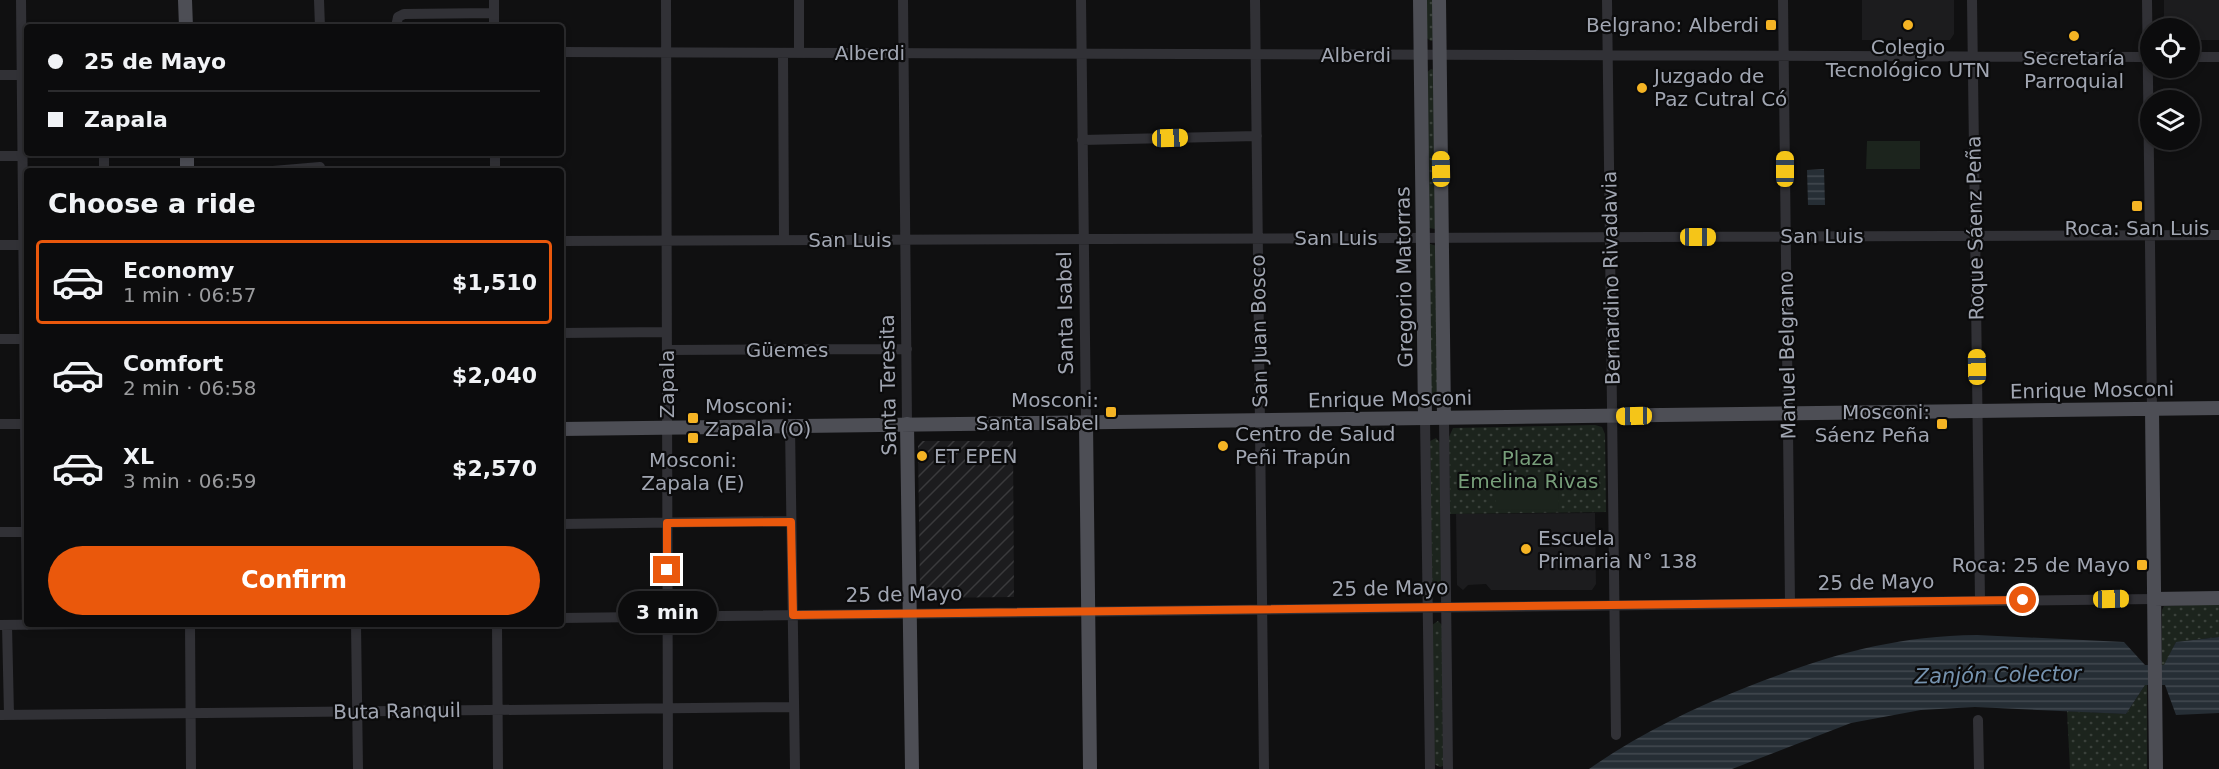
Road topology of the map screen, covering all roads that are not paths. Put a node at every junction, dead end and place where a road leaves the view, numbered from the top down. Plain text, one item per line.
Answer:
1 (21, 0) edge
2 (186, 0) edge
3 (319, 0) edge
4 (494, 0) edge
5 (666, 0) edge
6 (799, 0) edge
7 (903, 0) edge
8 (1081, 0) edge
9 (1255, 0) edge
10 (1420, 0) edge
11 (1439, 0) edge
12 (1607, 0) edge
13 (1783, 0) edge
14 (1972, 0) edge
15 (2147, 0) edge
16 (494, 13) junction
17 (2148, 18) edge
18 (186, 24) edge
19 (320, 24) edge
20 (397, 24) edge
21 (494, 24) edge
22 (564, 52) edge
23 (666, 52) junction
24 (783, 53) junction
25 (799, 53) junction
26 (903, 53) junction
27 (1081, 54) junction
28 (1256, 54) junction
29 (1421, 55) junction
30 (1439, 55) junction
31 (1608, 55) junction
32 (1783, 56) junction
33 (1973, 56) junction
34 (2140, 57) edge
35 (2200, 57) edge
36 (2219, 57) edge
37 (0, 75) edge
38 (24, 75) edge
39 (2150, 78) edge
40 (1257, 136) junction
41 (1082, 140) junction
42 (0, 156) edge
43 (22, 156) junction
44 (24, 215) edge
45 (1975, 235) junction
46 (2150, 235) junction
47 (2219, 235) edge
48 (1785, 236) junction
49 (1442, 237) junction
50 (1610, 237) junction
51 (1258, 238) junction
52 (1423, 238) junction
53 (1084, 239) junction
54 (667, 240) junction
55 (784, 240) junction
56 (905, 240) junction
57 (564, 241) edge
58 (0, 245) edge
59 (24, 245) edge
60 (667, 332) junction
61 (564, 333) edge
62 (0, 339) edge
63 (24, 339) edge
64 (907, 349) junction
65 (667, 350) junction
66 (2219, 408) edge
67 (2152, 409) junction
68 (1977, 411) junction
69 (1787, 414) junction
70 (1612, 416) junction
71 (1425, 418) junction
72 (1444, 418) junction
73 (1260, 420) junction
74 (1086, 422) junction
75 (0, 424) edge
76 (24, 424) edge
77 (908, 424) junction
78 (790, 426) junction
79 (667, 427) junction
80 (564, 429) edge
81 (791, 522) junction
82 (667, 523) junction
83 (564, 524) edge
84 (0, 532) edge
85 (24, 532) edge
86 (2154, 598) junction
87 (2219, 598) edge
88 (1980, 601) junction
89 (1790, 603) junction
90 (1615, 605) junction
91 (1428, 607) junction
92 (1446, 607) junction
93 (1262, 609) junction
94 (1088, 612) junction
95 (910, 614) junction
96 (793, 615) junction
97 (667, 617) junction
98 (564, 618) edge
99 (4, 625) edge
100 (24, 625) edge
101 (190, 627) edge
102 (356, 627) edge
103 (497, 627) edge
104 (794, 707) junction
105 (668, 708) junction
106 (498, 711) junction
107 (357, 712) junction
108 (191, 713) junction
109 (4, 715) edge
110 (1978, 720) dead end
111 (1616, 735) dead end
112 (191, 769) edge
113 (358, 769) edge
114 (498, 769) edge
115 (668, 769) edge
116 (795, 769) edge
117 (912, 769) edge
118 (1090, 769) edge
119 (1264, 769) edge
120 (1430, 769) edge
121 (1448, 769) edge
122 (1978, 769) edge
123 (2156, 769) edge

1 - 38 street
2 - 18 main road
3 - 19 street
4 - 16 street
5 - 23 street, Zapala
6 - 25 street
7 - 26 street, Santa Teresita
8 - 27 street, Santa Isabel
9 - 28 street, San Juan Bosco
10 - 29 main road, Gregorio Matorras
11 - 30 main road, Gregorio Matorras
12 - 31 street, Bernardino Rivadavia
13 - 32 street, Manuel Belgrano
14 - 33 street, Roque Sáenz Peña
15 - 17 street
16 - 20 street
16 - 21 street
22 - 23 street, Alberdi
23 - 24 street, Alberdi
23 - 54 street, Zapala
24 - 25 street, Alberdi
24 - 55 street
25 - 26 street, Alberdi
26 - 27 street, Alberdi
26 - 56 street, Santa Teresita
27 - 28 street, Alberdi
27 - 41 street, Santa Isabel
28 - 29 street, Alberdi
28 - 40 street, San Juan Bosco
29 - 30 street, Alberdi
29 - 52 main road, Gregorio Matorras
30 - 31 street, Alberdi
30 - 49 main road, Gregorio Matorras
31 - 32 street, Alberdi
31 - 50 street, Bernardino Rivadavia
32 - 33 street, Alberdi
32 - 48 street, Manuel Belgrano
33 - 34 street, Alberdi
33 - 45 street, Roque Sáenz Peña
35 - 36 street
37 - 38 street
38 - 43 street
39 - 46 street
40 - 41 street
40 - 51 street, San Juan Bosco
41 - 53 street, Santa Isabel
42 - 43 street
43 - 44 street
45 - 46 street, San Luis
45 - 48 street, San Luis
45 - 68 street, Roque Sáenz Peña
46 - 47 street, San Luis
46 - 67 street
48 - 50 street, San Luis
48 - 69 street, Manuel Belgrano
49 - 50 street, San Luis
49 - 52 street, San Luis
49 - 72 main road, Gregorio Matorras
50 - 70 street, Bernardino Rivadavia
51 - 52 street, San Luis
51 - 53 street, San Luis
51 - 73 street, San Juan Bosco
52 - 71 main road, Gregorio Matorras
53 - 56 street, San Luis
53 - 74 street, Santa Isabel
54 - 55 street, San Luis
54 - 57 street, San Luis
54 - 60 street, Zapala
55 - 56 street, San Luis
56 - 64 street, Santa Teresita
58 - 59 street
60 - 61 street
60 - 65 street, Zapala
62 - 63 street
64 - 65 street, Güemes
64 - 77 street, Santa Teresita
65 - 79 street, Zapala
66 - 67 main road, Enrique Mosconi
67 - 68 main road, Enrique Mosconi
67 - 86 main road
68 - 69 main road, Enrique Mosconi
68 - 88 street, Roque Sáenz Peña
69 - 70 main road, Enrique Mosconi
69 - 89 street, Manuel Belgrano
70 - 72 main road, Enrique Mosconi
70 - 90 street, Bernardino Rivadavia
71 - 72 main road, Enrique Mosconi
71 - 73 main road, Enrique Mosconi
71 - 91 street, Gregorio Matorras
72 - 92 street, Gregorio Matorras
73 - 74 main road, Enrique Mosconi
73 - 93 street, San Juan Bosco
74 - 77 main road, Enrique Mosconi
74 - 94 main road, Santa Isabel
75 - 76 street
77 - 78 main road, Enrique Mosconi
77 - 95 main road, Santa Teresita
78 - 79 main road, Enrique Mosconi
78 - 81 street
79 - 80 main road, Enrique Mosconi
79 - 82 street, Zapala
81 - 82 street
81 - 96 street
82 - 83 street
82 - 97 street, Zapala
84 - 85 street
86 - 87 main road, 25 de Mayo
86 - 88 street, 25 de Mayo
86 - 123 main road
88 - 89 street, 25 de Mayo
89 - 90 street, 25 de Mayo
90 - 92 street, 25 de Mayo
90 - 111 street, Bernardino Rivadavia
91 - 92 street, 25 de Mayo
91 - 93 street, 25 de Mayo
91 - 120 street, Gregorio Matorras
92 - 121 street, Gregorio Matorras
93 - 94 street, 25 de Mayo
93 - 119 street, San Juan Bosco
94 - 95 street, 25 de Mayo
94 - 118 main road, Santa Isabel
95 - 96 street, 25 de Mayo
95 - 117 main road, Santa Teresita
96 - 97 street, 25 de Mayo
96 - 104 street
97 - 98 street, 25 de Mayo
97 - 105 street, Zapala
99 - 100 street
99 - 109 street
101 - 108 street
102 - 107 street
103 - 106 street
104 - 105 street, Buta Ranquil
104 - 116 street
105 - 106 street, Buta Ranquil
105 - 115 street, Zapala
106 - 107 street, Buta Ranquil
106 - 114 street
107 - 108 street, Buta Ranquil
107 - 113 street
108 - 109 street, Buta Ranquil
108 - 112 street
110 - 122 street

